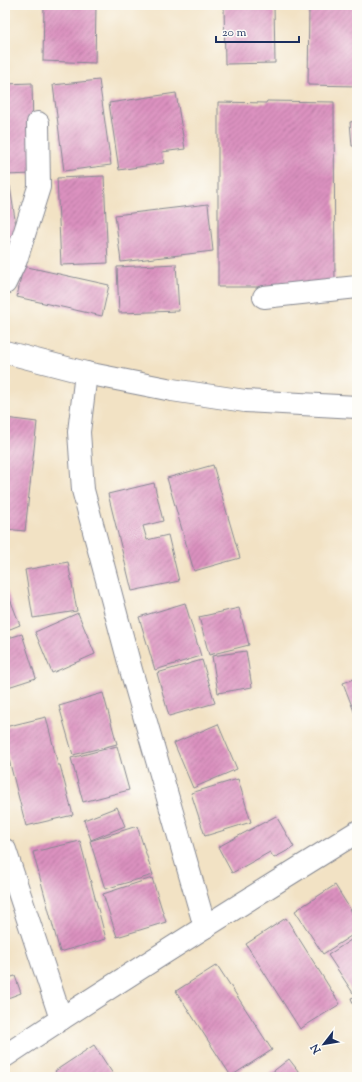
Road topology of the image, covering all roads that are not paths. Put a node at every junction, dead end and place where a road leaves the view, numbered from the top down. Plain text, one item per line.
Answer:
1 (38, 123) dead end
2 (5, 283) edge
3 (357, 288) edge
4 (264, 297) dead end
5 (5, 352) edge
6 (86, 373) junction
7 (357, 407) edge
8 (357, 832) edge
9 (5, 850) edge
10 (205, 927) junction
11 (61, 1019) junction
12 (5, 1056) edge

1 - 2 street
3 - 4 street
5 - 6 street
6 - 7 street
6 - 10 street
8 - 10 street
9 - 11 street
10 - 11 street
11 - 12 street

